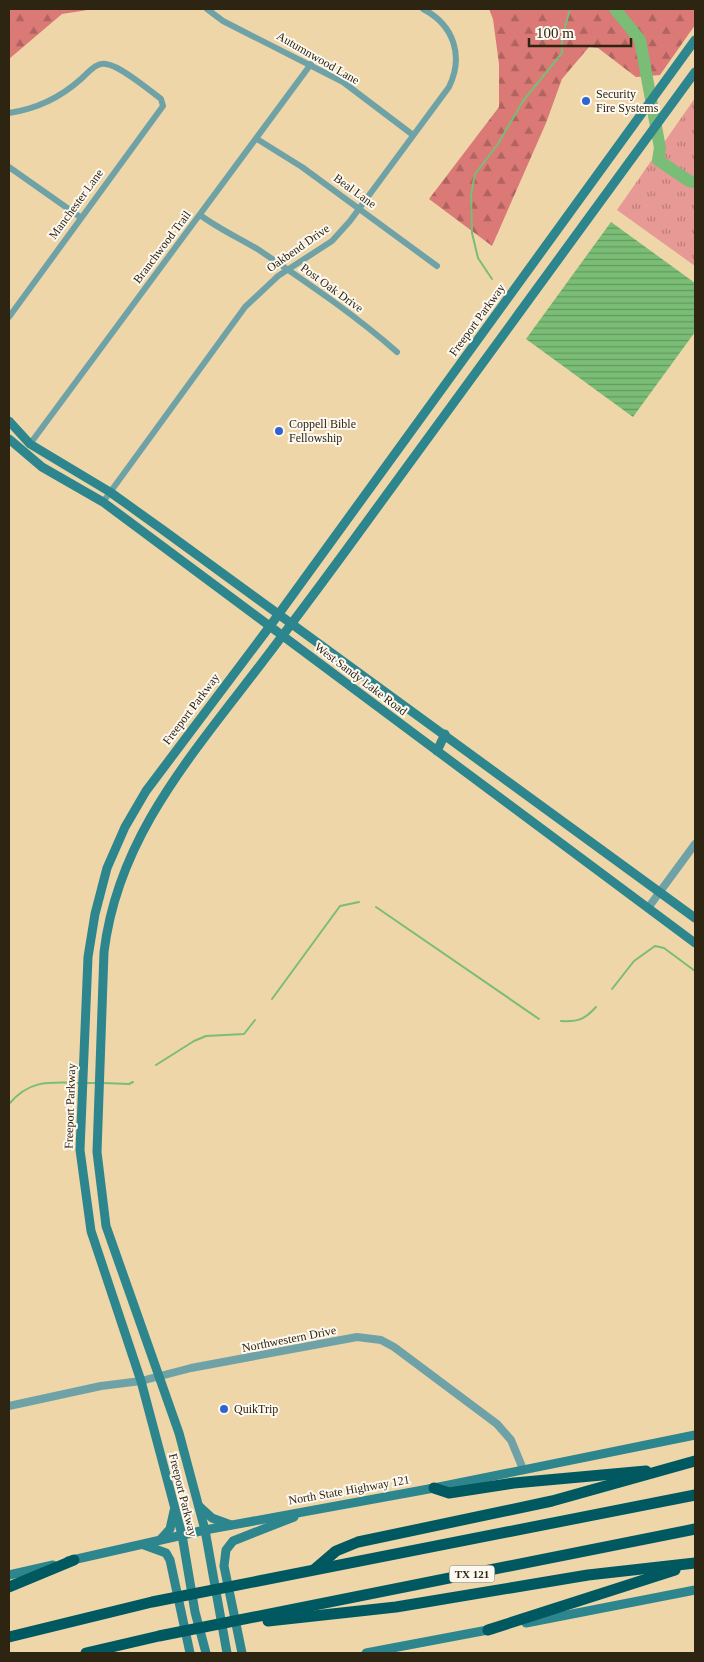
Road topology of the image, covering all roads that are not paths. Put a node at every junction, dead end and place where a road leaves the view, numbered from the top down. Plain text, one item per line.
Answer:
1 (207, 9) edge
2 (422, 9) edge
3 (695, 40) edge
4 (311, 64) junction
5 (695, 72) edge
6 (9, 113) edge
7 (413, 135) junction
8 (257, 140) junction
9 (9, 168) edge
10 (359, 208) junction
11 (200, 215) junction
12 (80, 217) junction
13 (437, 266) dead end
14 (288, 269) junction
15 (9, 317) edge
16 (475, 344) junction
17 (397, 352) dead end
18 (489, 354) junction
19 (9, 421) edge
20 (411, 432) junction
21 (9, 439) edge
22 (425, 442) junction
23 (30, 444) junction
24 (110, 492) junction
25 (103, 502) junction
26 (350, 516) junction
27 (363, 526) junction
28 (279, 614) junction
29 (292, 623) junction
30 (270, 626) junction
31 (283, 636) junction
32 (445, 734) junction
33 (178, 746) junction
34 (437, 751) junction
35 (191, 755) junction
36 (695, 844) edge
37 (660, 892) junction
38 (648, 908) junction
39 (695, 918) edge
40 (695, 943) edge
41 (160, 1376) junction
42 (141, 1381) junction
43 (9, 1406) edge
44 (695, 1435) edge
45 (695, 1461) edge
46 (695, 1467) edge
47 (523, 1469) junction
48 (434, 1488) junction
49 (695, 1495) edge
50 (198, 1505) junction
51 (174, 1508) junction
52 (315, 1509) junction
53 (231, 1525) junction
54 (695, 1529) edge
55 (205, 1530) junction
56 (182, 1535) junction
57 (160, 1540) junction
58 (142, 1544) junction
59 (74, 1560) junction
60 (695, 1563) edge
61 (313, 1570) junction
62 (9, 1575) edge
63 (9, 1587) edge
64 (695, 1590) edge
65 (244, 1619) junction
66 (488, 1630) junction
67 (9, 1637) edge
68 (86, 1653) edge
69 (190, 1653) edge
70 (206, 1653) edge
71 (228, 1653) edge
72 (242, 1653) edge
73 (366, 1653) edge

1 - 4 street, Autumnwood Lane
2 - 7 street, Oakbend Drive
3 - 16 main road, Freeport Parkway
4 - 7 street, Autumnwood Lane
4 - 8 street, Branchwood Trail
5 - 18 main road
6 - 12 street, Manchester Lane
7 - 10 street, Oakbend Drive
8 - 10 street, Beal Lane
8 - 11 street, Branchwood Trail
9 - 12 street
10 - 13 street, Beal Lane
10 - 14 street, Oakbend Drive
11 - 14 street, Post Oak Drive
11 - 23 street, Branchwood Trail
12 - 15 street, Manchester Lane
14 - 17 street, Post Oak Drive
14 - 24 street, Oakbend Drive
16 - 18 main road
16 - 20 main road, Freeport Parkway
18 - 22 main road
19 - 23 main road, West Sandy Lake Road
20 - 22 main road
20 - 26 main road, Freeport Parkway
21 - 25 main road, West Sandy Lake Road
22 - 27 main road
23 - 24 main road, West Sandy Lake Road
24 - 25 street, Oakbend Drive
24 - 28 main road, West Sandy Lake Road
25 - 30 main road, West Sandy Lake Road
26 - 27 main road
26 - 28 main road, Freeport Parkway
27 - 29 main road
28 - 29 main road, West Sandy Lake Road
28 - 30 main road, Freeport Parkway
29 - 31 main road, Freeport Parkway
29 - 32 main road, West Sandy Lake Road
30 - 31 main road, West Sandy Lake Road
30 - 33 main road, Freeport Parkway
31 - 34 main road, West Sandy Lake Road
31 - 35 main road, Freeport Parkway
32 - 34 main road
32 - 37 main road, West Sandy Lake Road
33 - 35 main road
33 - 42 main road, Freeport Parkway
34 - 38 main road, West Sandy Lake Road
35 - 41 main road, Freeport Parkway
36 - 37 street
37 - 38 street
37 - 39 main road, West Sandy Lake Road
38 - 40 main road, West Sandy Lake Road
41 - 42 street, Northwestern Drive
41 - 47 street, Northwestern Drive
41 - 50 main road, Freeport Parkway
42 - 43 street, Northwestern Drive
42 - 51 main road, Freeport Parkway
44 - 47 main road, North State Highway 121
45 - 61 highway
46 - 48 highway
47 - 48 main road, North State Highway 121
48 - 52 main road, North State Highway 121
49 - 61 highway
50 - 53 main road
50 - 55 main road, Freeport Parkway
51 - 56 main road, Freeport Parkway
51 - 57 main road
52 - 53 main road, North State Highway 121
52 - 72 main road
53 - 55 main road, North State Highway 121
54 - 65 highway, TX 121
55 - 56 main road, North State Highway 121
55 - 71 main road, Freeport Parkway
56 - 57 main road, North State Highway 121
56 - 70 main road, Freeport Parkway
57 - 58 main road, North State Highway 121
58 - 59 main road, North State Highway 121
58 - 69 main road
59 - 62 main road, North State Highway 121
59 - 63 highway
60 - 65 highway
60 - 66 highway
61 - 67 highway
64 - 66 main road
65 - 68 highway, TX 121
66 - 73 main road

